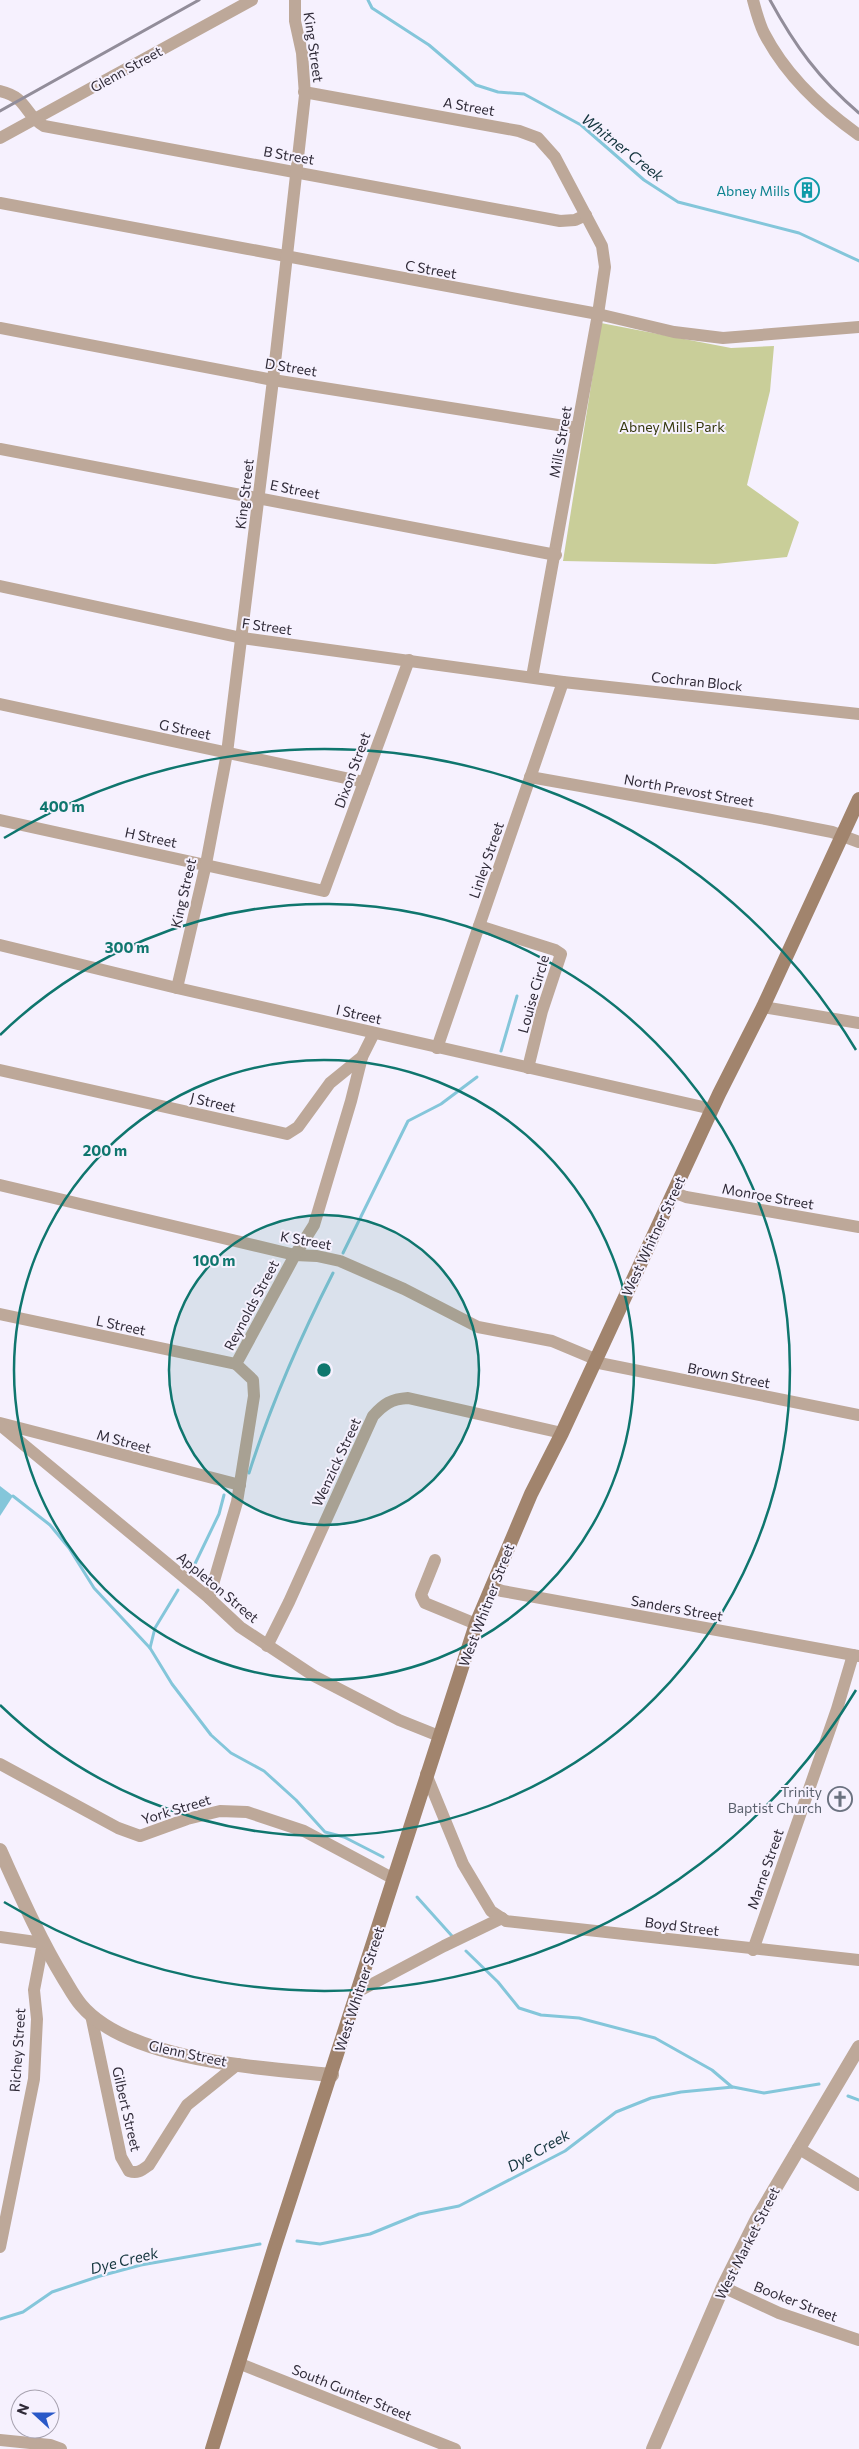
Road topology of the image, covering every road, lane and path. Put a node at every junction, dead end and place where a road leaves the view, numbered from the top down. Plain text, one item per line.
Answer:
1 (252, 0) edge
2 (295, 0) edge
3 (753, 0) edge
4 (0, 91) edge
5 (304, 92) junction
6 (34, 119) junction
7 (859, 135) edge
8 (0, 138) edge
9 (297, 172) junction
10 (0, 202) edge
11 (586, 215) junction
12 (287, 257) junction
13 (598, 314) junction
14 (0, 328) edge
15 (859, 328) edge
16 (273, 380) junction
17 (577, 428) junction
18 (0, 449) edge
19 (258, 497) junction
20 (556, 555) junction
21 (0, 586) edge
22 (242, 638) junction
23 (409, 660) junction
24 (532, 677) junction
25 (563, 682) junction
26 (0, 704) edge
27 (859, 714) edge
28 (227, 753) junction
29 (530, 777) junction
30 (364, 782) junction
31 (859, 799) edge
32 (0, 820) edge
33 (842, 836) junction
34 (859, 842) edge
35 (206, 864) junction
36 (324, 891) joint
37 (479, 926) junction
38 (0, 944) edge
39 (177, 988) junction
40 (763, 1007) junction
41 (859, 1023) edge
42 (374, 1033) junction
43 (437, 1048) junction
44 (362, 1057) junction
45 (528, 1068) junction
46 (0, 1070) edge
47 (712, 1109) junction
48 (0, 1185) edge
49 (673, 1192) junction
50 (859, 1227) edge
51 (295, 1255) junction
52 (0, 1314) edge
53 (595, 1360) junction
54 (236, 1364) junction
55 (859, 1415) edge
56 (0, 1424) edge
57 (562, 1433) junction
58 (240, 1485) junction
59 (436, 1560) dead end
60 (491, 1587) junction
61 (209, 1598) junction
62 (476, 1624) junction
63 (267, 1646) junction
64 (856, 1655) edge
65 (439, 1736) junction
66 (0, 1764) edge
67 (426, 1774) junction
68 (0, 1850) edge
69 (394, 1879) junction
70 (502, 1918) junction
71 (0, 1937) edge
72 (43, 1943) junction
73 (753, 1950) junction
74 (859, 1960) edge
75 (359, 1991) junction
76 (91, 2015) junction
77 (859, 2047) edge
78 (238, 2064) junction
79 (332, 2075) junction
80 (798, 2148) junction
81 (859, 2185) edge
82 (0, 2247) edge
83 (723, 2287) junction
84 (859, 2340) edge
85 (238, 2363) junction
86 (0, 2440) edge
87 (61, 2449) edge
88 (212, 2449) edge
89 (455, 2449) edge
90 (653, 2449) edge

1 - 6 street, Glenn Street
2 - 5 street, King Street
3 - 7 street
4 - 6 street
5 - 9 street, King Street
5 - 11 street, A Street
6 - 8 street, Glenn Street
6 - 9 street, B Street
9 - 11 street, B Street
9 - 12 street, King Street
10 - 12 street, C Street
11 - 13 street, Mills Street
12 - 13 street, C Street
12 - 16 street, King Street
13 - 15 street, C Street
13 - 17 street, Mills Street
14 - 16 street, D Street
16 - 17 street, D Street
16 - 19 street, King Street
17 - 20 street, Mills Street
18 - 19 street, E Street
19 - 20 street, E Street
19 - 22 street, King Street
20 - 24 street, Mills Street
21 - 22 street, F Street
22 - 23 street, F Street
22 - 28 street, King Street
23 - 24 street, F Street
23 - 30 street, Dixon Street
24 - 25 street, Cochran Block
25 - 27 street, Cochran Block
25 - 29 street, Linley Street
26 - 28 street, G Street
28 - 30 street, G Street
28 - 35 street, King Street
29 - 33 street, North Prevost Street
29 - 37 street, Linley Street
30 - 36 street, Dixon Street
31 - 33 main road, West Whitner Street
32 - 35 street, H Street
33 - 34 street, North Prevost Street
33 - 40 main road, West Whitner Street
35 - 36 street, H Street
35 - 39 street, King Street
37 - 43 street, Linley Street
37 - 45 street, Louise Circle
38 - 39 street, I Street
39 - 42 street, I Street
40 - 41 street
40 - 47 main road, West Whitner Street
42 - 43 street, I Street
42 - 44 street, J Street
43 - 45 street, I Street
44 - 46 street, J Street
44 - 51 street, Reynolds Street
45 - 47 street, I Street
47 - 49 main road, West Whitner Street
48 - 51 street, K Street
49 - 50 street, Monroe Street
49 - 53 main road, West Whitner Street
51 - 53 street, K Street
51 - 54 street, Reynolds Street
52 - 54 street, L Street
53 - 55 street, Brown Street
53 - 57 main road, West Whitner Street
54 - 58 street, Reynolds Street
56 - 58 street, M Street
56 - 61 street, Appleton Street
57 - 60 main road, West Whitner Street
57 - 63 street, Wenzick Street
58 - 61 street, Reynolds Street
59 - 62 street
60 - 62 main road, West Whitner Street
60 - 64 street, Sanders Street
61 - 63 street, Appleton Street
62 - 65 main road, West Whitner Street
63 - 65 street, Appleton Street
64 - 73 street, Marne Street
65 - 67 main road, West Whitner Street
66 - 69 street, York Street
67 - 69 main road, West Whitner Street
67 - 70 street
68 - 72 street, Glenn Street
69 - 75 main road, West Whitner Street
70 - 73 street, Boyd Street
70 - 75 street
71 - 72 street
72 - 76 street, Glenn Street
72 - 82 street, Richey Street
73 - 74 street, Boyd Street
75 - 79 main road, West Whitner Street
76 - 78 street, Glenn Street
76 - 78 street, Gilbert Street
77 - 80 street, West Market Street
78 - 79 street, Glenn Street
79 - 85 main road, West Whitner Street
80 - 81 street
80 - 83 street, West Market Street
83 - 84 street, Booker Street
83 - 90 street, West Market Street
85 - 88 main road, West Whitner Street
85 - 89 street, South Gunter Street
86 - 87 street

